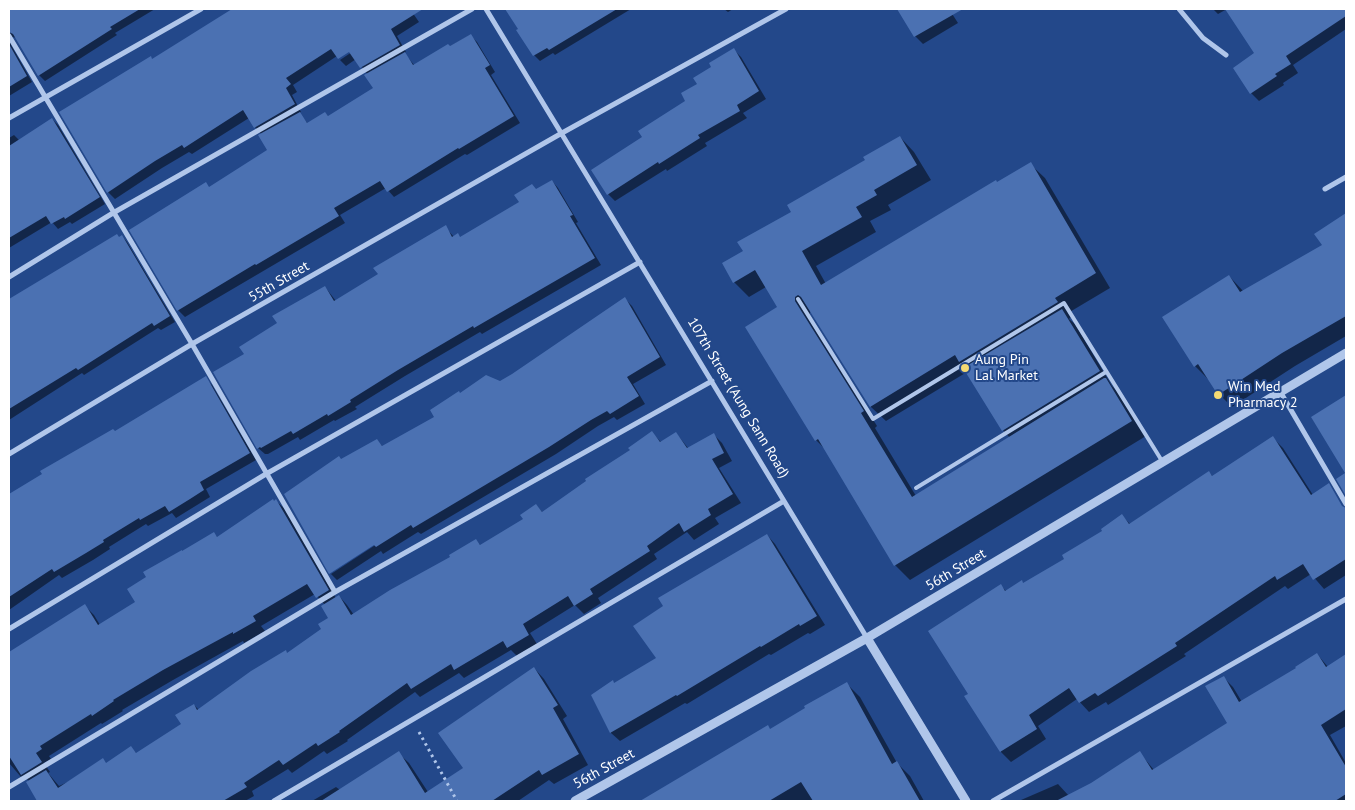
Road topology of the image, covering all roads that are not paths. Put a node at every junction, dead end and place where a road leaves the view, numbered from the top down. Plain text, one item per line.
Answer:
1 (201, 9) edge
2 (472, 9) edge
3 (486, 9) edge
4 (1179, 9) edge
5 (784, 10) edge
6 (9, 36) edge
7 (1226, 55) dead end
8 (44, 97) junction
9 (9, 118) edge
10 (562, 132) junction
11 (1346, 177) edge
12 (1325, 189) dead end
13 (113, 213) junction
14 (640, 262) junction
15 (9, 277) edge
16 (798, 299) dead end
17 (192, 344) junction
18 (1346, 353) edge
19 (1106, 372) junction
20 (712, 381) junction
21 (1281, 393) junction
22 (9, 454) edge
23 (1163, 463) junction
24 (266, 474) junction
25 (916, 488) dead end
26 (784, 501) junction
27 (1346, 504) edge
28 (336, 592) junction
29 (1346, 599) edge
30 (9, 629) edge
31 (867, 638) junction
32 (9, 787) edge
33 (274, 801) edge
34 (575, 801) edge
35 (966, 801) edge
36 (993, 801) edge

1 - 8 street
2 - 13 street
3 - 10 street, 107th Street (Aung Sann Road)
4 - 7 street
5 - 10 street, 55th Street
6 - 8 street
8 - 9 street
8 - 13 street
10 - 14 street, 107th Street (Aung Sann Road)
10 - 17 street, 55th Street
11 - 12 street
13 - 15 street
13 - 17 street
14 - 20 street, 107th Street (Aung Sann Road)
14 - 24 street
16 - 19 lane
17 - 22 street, 55th Street
17 - 24 street
18 - 21 street, 56th Street
19 - 23 lane
19 - 25 lane
20 - 26 street, 107th Street (Aung Sann Road)
20 - 28 street
21 - 23 street, 56th Street
21 - 27 street
23 - 31 street, 56th Street
24 - 28 street
24 - 30 street
26 - 31 street, 107th Street (Aung Sann Road)
26 - 33 street
28 - 32 street
29 - 36 street
31 - 34 street, 56th Street
31 - 35 street, 107th Street (Aung Sann Road)

